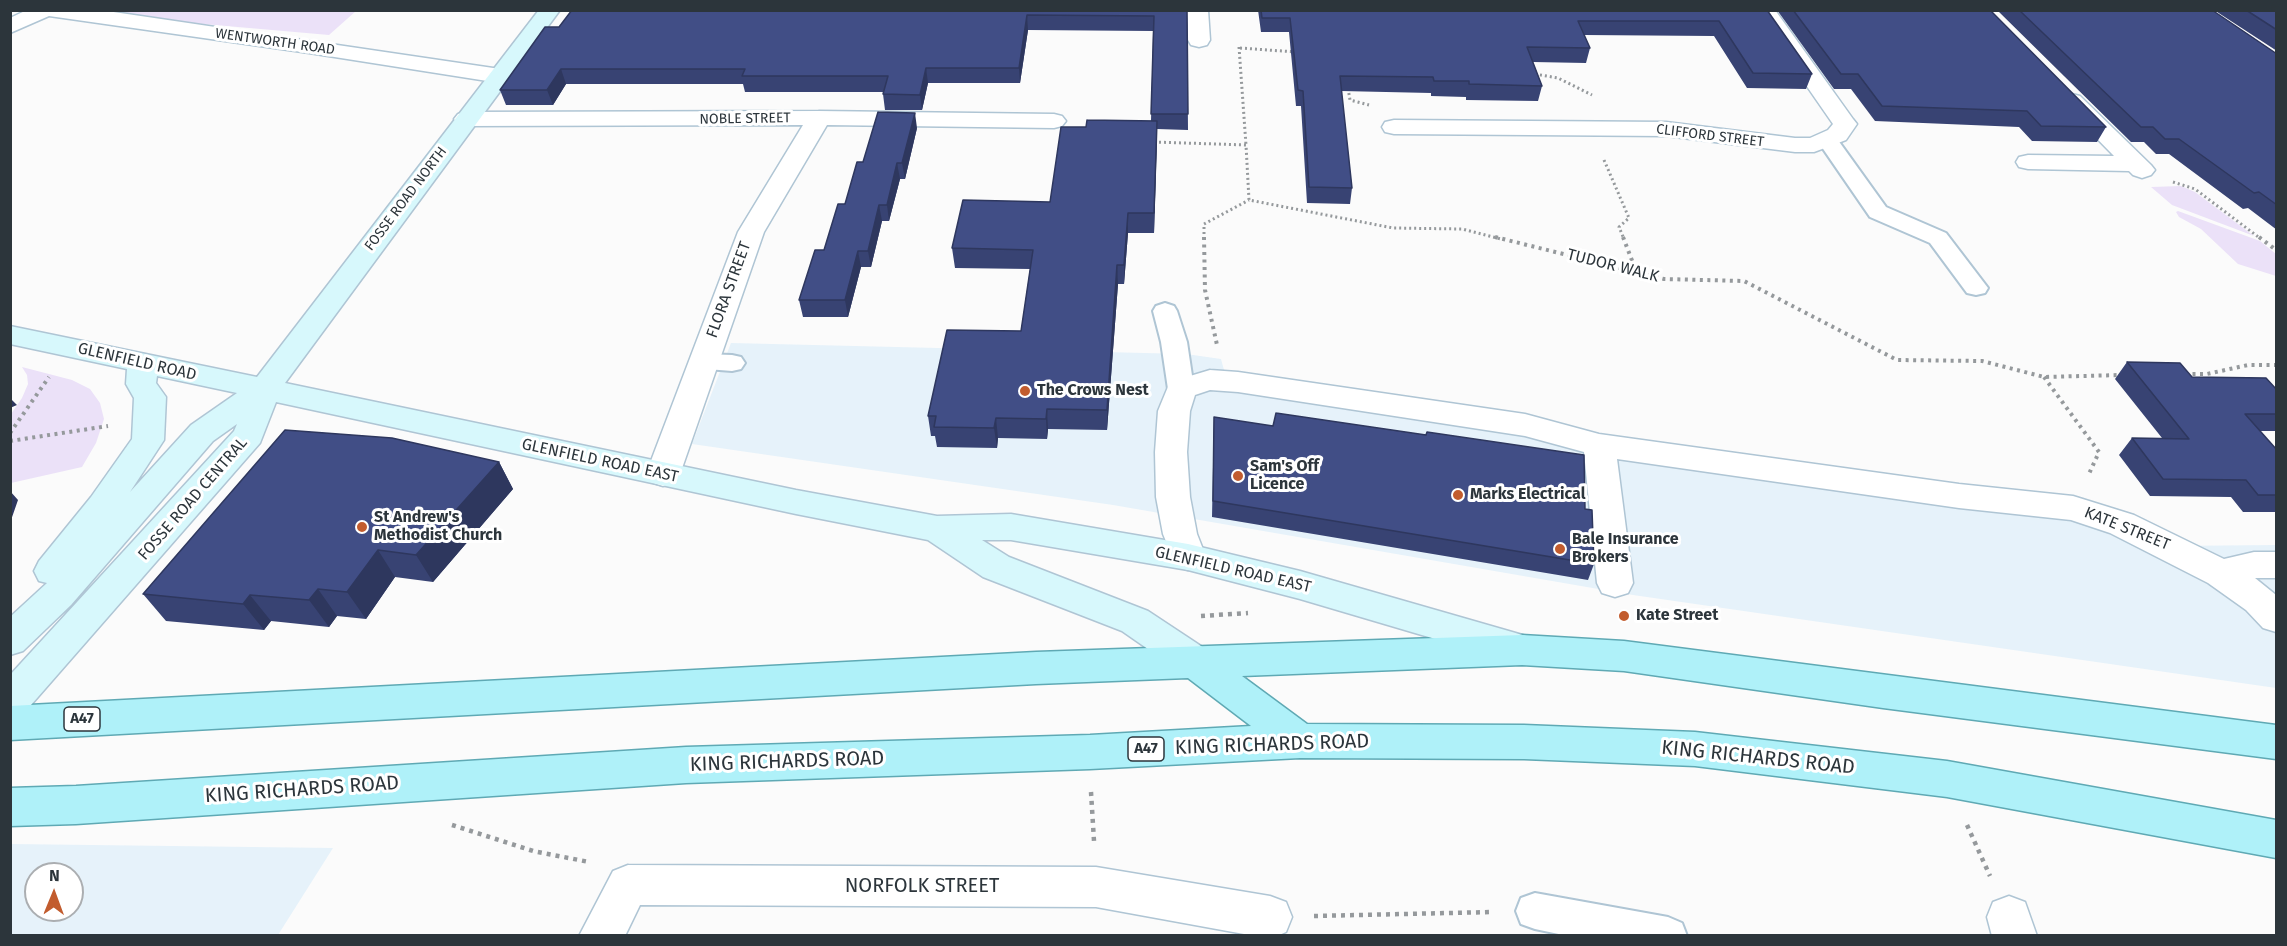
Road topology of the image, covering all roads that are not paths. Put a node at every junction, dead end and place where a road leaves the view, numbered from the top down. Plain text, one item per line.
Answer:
1 (44, 10) edge
2 (51, 10) edge
3 (550, 10) edge
4 (1197, 10) edge
5 (1764, 10) edge
6 (10, 27) edge
7 (1199, 40) road end
8 (500, 76) junction
9 (2054, 83) edge
10 (1581, 105) road end
11 (819, 118) junction
12 (466, 119) junction
13 (1054, 121) dead end
14 (1394, 127) road end
15 (1591, 129) junction
16 (1828, 140) junction
17 (2028, 162) dead end
18 (1976, 288) dead end
19 (1165, 311) dead end
20 (10, 335) edge
21 (703, 362) junction
22 (142, 363) junction
23 (732, 363) dead end
24 (1180, 389) junction
25 (264, 390) junction
26 (1599, 445) junction
27 (663, 474) junction
28 (937, 529) junction
29 (1188, 557) junction
30 (2277, 565) edge
31 (2221, 573) junction
32 (1615, 583) dead end
33 (2277, 618) edge
34 (10, 628) edge
35 (10, 640) edge
36 (1522, 650) junction
37 (1194, 661) junction
38 (10, 702) edge
39 (10, 723) edge
40 (1300, 741) junction
41 (2277, 742) edge
42 (10, 807) edge
43 (2277, 839) edge
44 (1535, 911) road end
45 (1270, 917) road end
46 (601, 936) edge
47 (1668, 936) edge

1 - 6 street
2 - 8 street, WENTWORTH ROAD
3 - 8 street, FOSSE ROAD NORTH
4 - 7 street
5 - 16 street
8 - 12 street, FOSSE ROAD NORTH
9 - 17 street
10 - 15 street
11 - 12 street, NOBLE STREET
11 - 13 street, NOBLE STREET
11 - 21 street, FLORA STREET
12 - 25 street, FOSSE ROAD NORTH
14 - 15 street, CLIFFORD STREET
15 - 16 street, CLIFFORD STREET
16 - 18 lane
19 - 24 lane
20 - 22 street, GLENFIELD ROAD
21 - 23 lane
21 - 27 street, FLORA STREET
22 - 25 street, GLENFIELD ROAD
22 - 34 street
24 - 26 street, KATE STREET
24 - 29 street
25 - 27 street, GLENFIELD ROAD EAST
25 - 35 street, FOSSE ROAD CENTRAL
25 - 38 street, FOSSE ROAD CENTRAL
26 - 31 street, KATE STREET
26 - 32 street
27 - 28 street, GLENFIELD ROAD EAST
28 - 29 street, GLENFIELD ROAD EAST
28 - 37 street, GLENFIELD ROAD EAST
29 - 36 street, GLENFIELD ROAD EAST
30 - 31 street
31 - 33 street, KATE STREET
36 - 37 main road, A47
36 - 41 main road, A47
37 - 39 main road, A47
37 - 40 main road
40 - 42 main road, KING RICHARDS ROAD / A47
40 - 43 main road, KING RICHARDS ROAD / A47
44 - 47 lane
45 - 46 street, NORFOLK STREET

